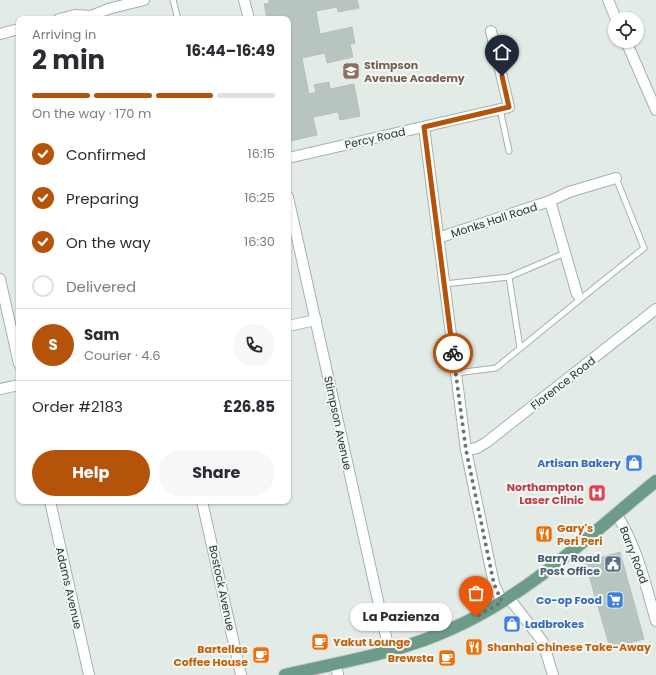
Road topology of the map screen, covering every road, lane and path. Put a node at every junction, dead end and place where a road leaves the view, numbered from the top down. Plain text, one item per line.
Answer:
1 (144, 0) edge
2 (173, 0) edge
3 (244, 0) edge
4 (608, 0) edge
5 (613, 12) edge
6 (71, 16) edge
7 (84, 16) edge
8 (95, 16) edge
9 (177, 16) edge
10 (248, 16) edge
11 (16, 30) edge
12 (491, 31) dead end
13 (0, 34) edge
14 (629, 48) edge
15 (504, 108) junction
16 (656, 110) edge
17 (424, 127) junction
18 (509, 151) dead end
19 (291, 157) edge
20 (616, 178) joint
21 (550, 201) junction
22 (291, 210) edge
23 (438, 238) junction
24 (565, 253) junction
25 (509, 277) junction
26 (0, 279) edge
27 (444, 284) junction
28 (577, 298) junction
29 (656, 309) edge
30 (316, 320) junction
31 (291, 325) edge
32 (520, 348) junction
33 (16, 351) edge
34 (456, 372) junction
35 (16, 385) edge
36 (0, 389) edge
37 (466, 450) junction
38 (656, 481) edge
39 (51, 504) edge
40 (203, 504) edge
41 (616, 514) junction
42 (506, 600) junction
43 (656, 620) edge
44 (389, 650) junction
45 (336, 669) edge
46 (89, 675) edge
47 (241, 675) edge
48 (285, 675) edge
49 (553, 675) edge

1 - 8 street
2 - 9 lane
3 - 10 street
4 - 5 street
6 - 7 street
11 - 13 street
12 - 15 street
14 - 16 street
15 - 17 street, Percy Road
15 - 18 lane
17 - 19 street, Percy Road
17 - 23 street
20 - 21 street
20 - 28 lane
21 - 23 street, Monks Hall Road
21 - 24 street, Monks Hall Road
22 - 30 street, Stimpson Avenue
23 - 27 street
24 - 25 lane
24 - 28 street, Monks Hall Road
25 - 27 lane
25 - 32 lane
26 - 33 street
27 - 34 street
28 - 32 lane
29 - 37 street, Florence Road
30 - 31 street
30 - 44 street, Stimpson Avenue
32 - 34 lane
34 - 37 street
35 - 36 street
37 - 42 street
38 - 41 main road
39 - 46 street, Adams Avenue
40 - 47 street, Bostock Avenue
41 - 42 main road
41 - 43 street, Barry Road
42 - 44 main road
42 - 49 street
44 - 45 main road
45 - 48 main road

